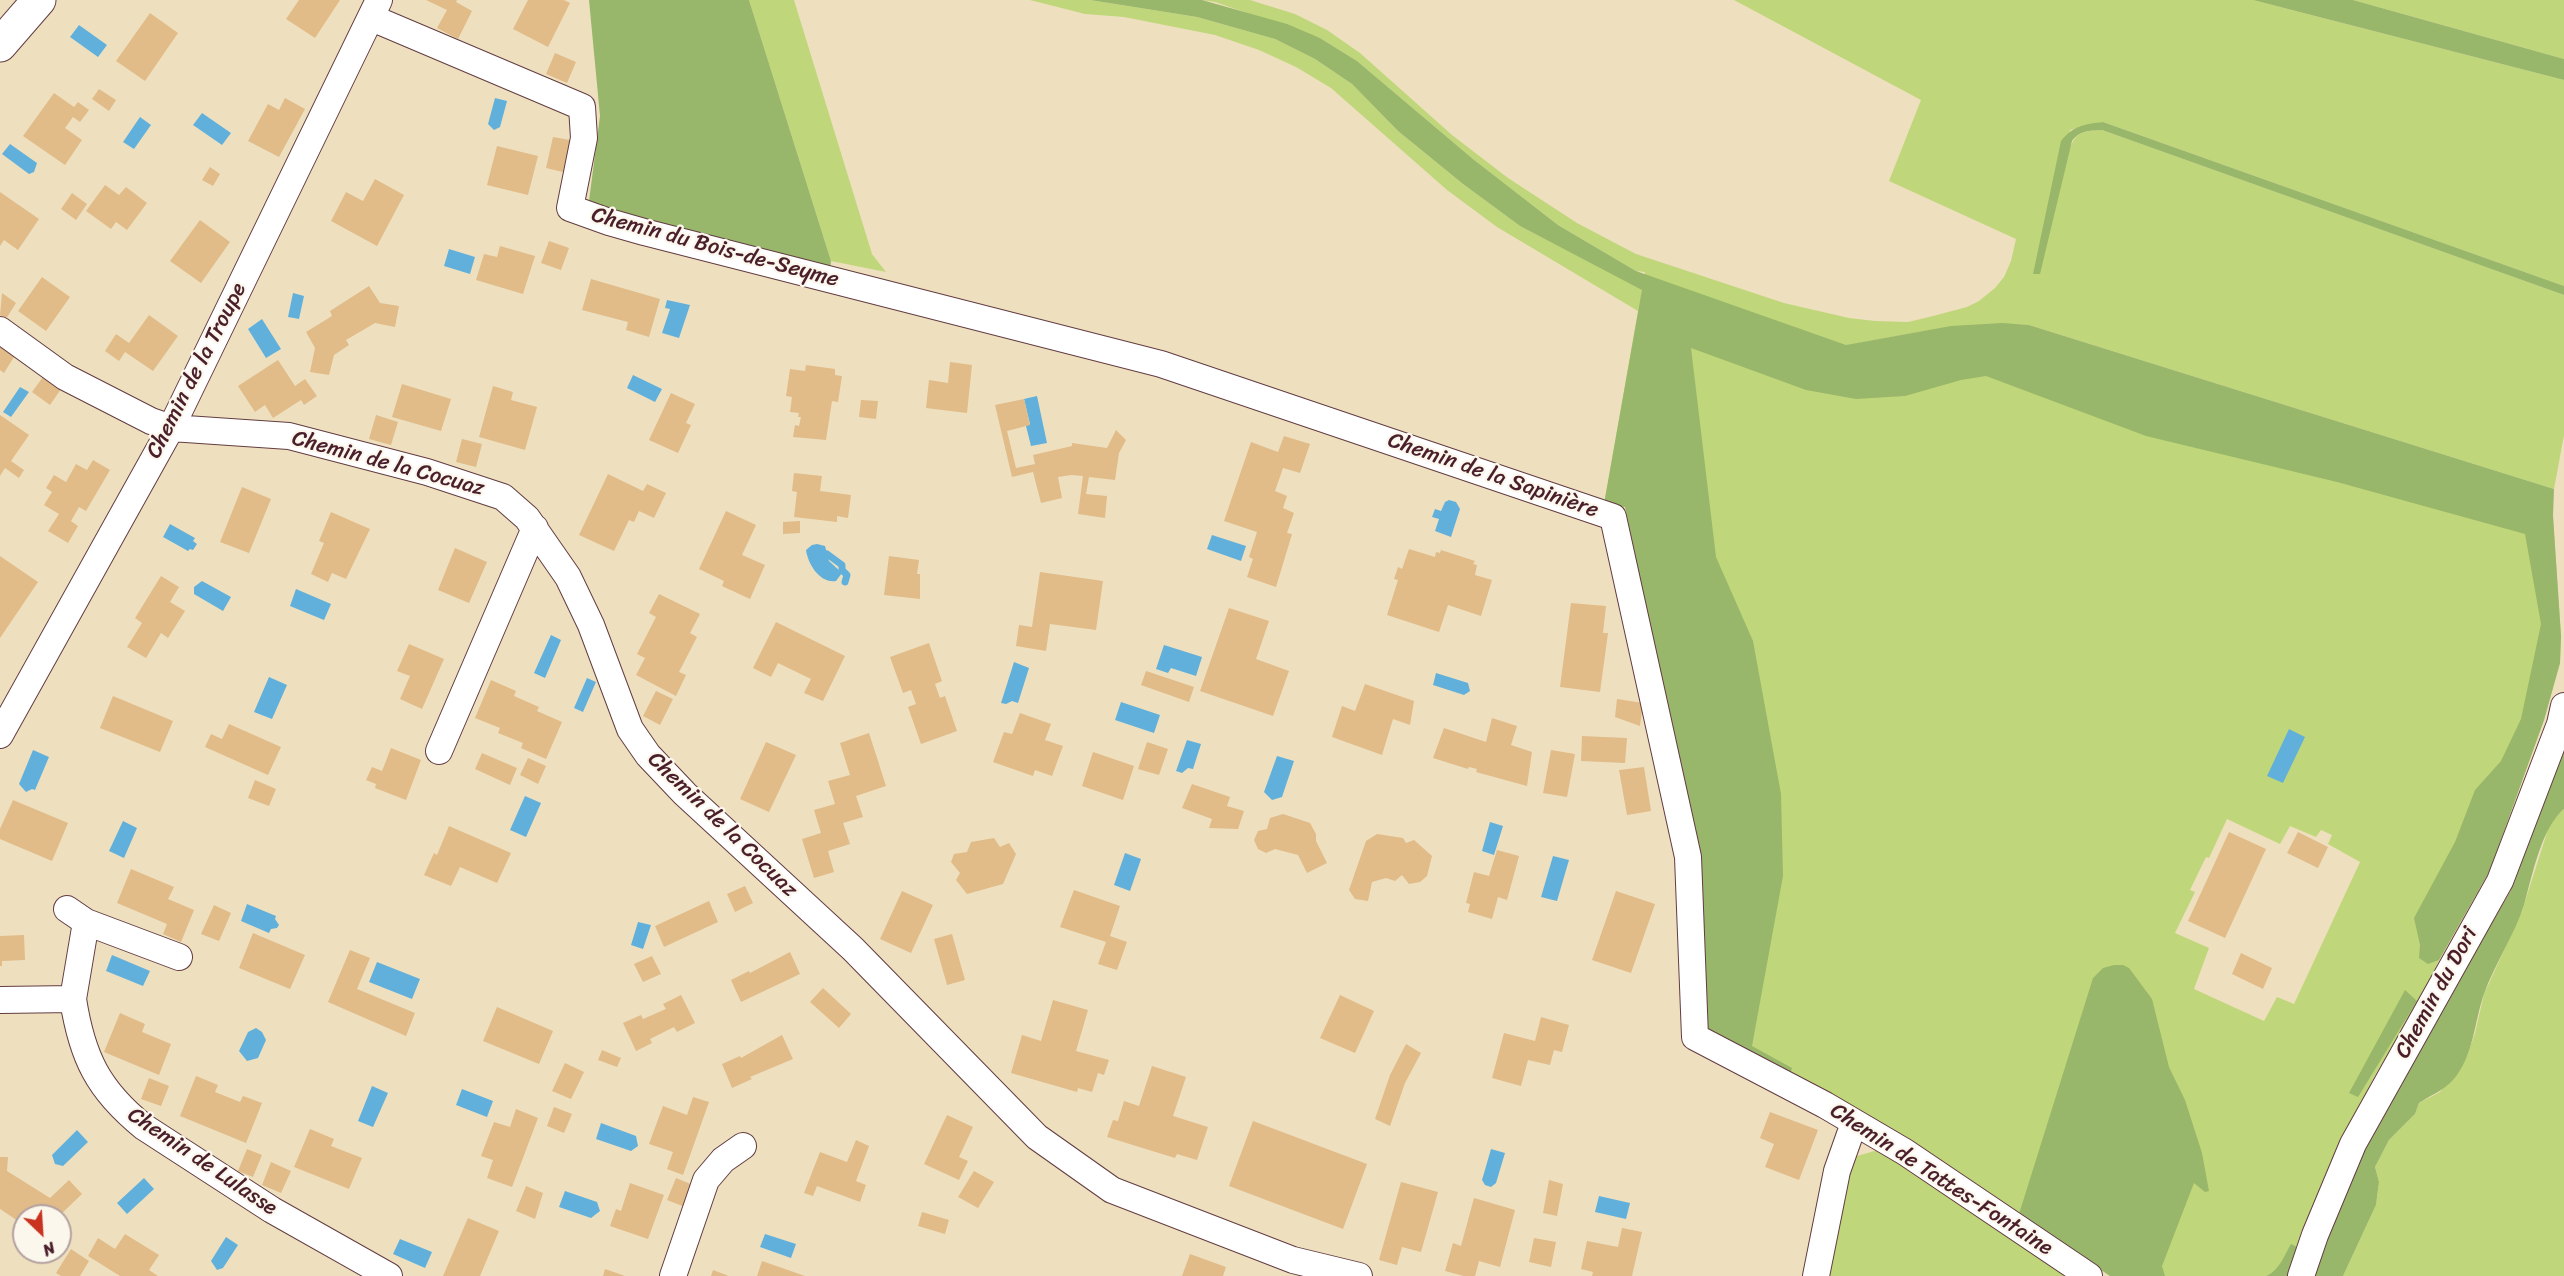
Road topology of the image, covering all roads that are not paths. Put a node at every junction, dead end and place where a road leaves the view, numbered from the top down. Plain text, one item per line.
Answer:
1 (39, 0) edge
2 (376, 9) edge
3 (0, 45) edge
4 (1005, 325) joint
5 (0, 330) edge
6 (171, 428) junction
7 (535, 528) junction
8 (2564, 706) edge
9 (0, 735) edge
10 (439, 751) dead end
11 (179, 957) dead end
12 (74, 999) junction
13 (0, 1000) edge
14 (1695, 1037) joint
15 (1854, 1123) junction
16 (743, 1146) dead end
17 (389, 1276) edge
18 (674, 1276) edge
19 (1359, 1276) edge
20 (1816, 1276) edge
21 (2089, 1276) edge
22 (2301, 1276) edge

1 - 3 street
2 - 4 street, Chemin du Bois-de-Seyme
2 - 6 street, Chemin de la Troupe
4 - 14 street, Chemin de la Sapinière
5 - 6 street, Chemin de la Cocuaz
6 - 7 street, Chemin de la Cocuaz
6 - 9 street, Chemin de la Troupe
7 - 10 street
7 - 19 street, Chemin de la Cocuaz
8 - 22 street, Chemin du Dori
11 - 12 street, Chemin de Lulasse
12 - 13 street
12 - 17 street, Chemin de Lulasse
14 - 15 street, Chemin de Tattes-Fontaine
15 - 20 street
15 - 21 street, Chemin de Tattes-Fontaine
16 - 18 street

